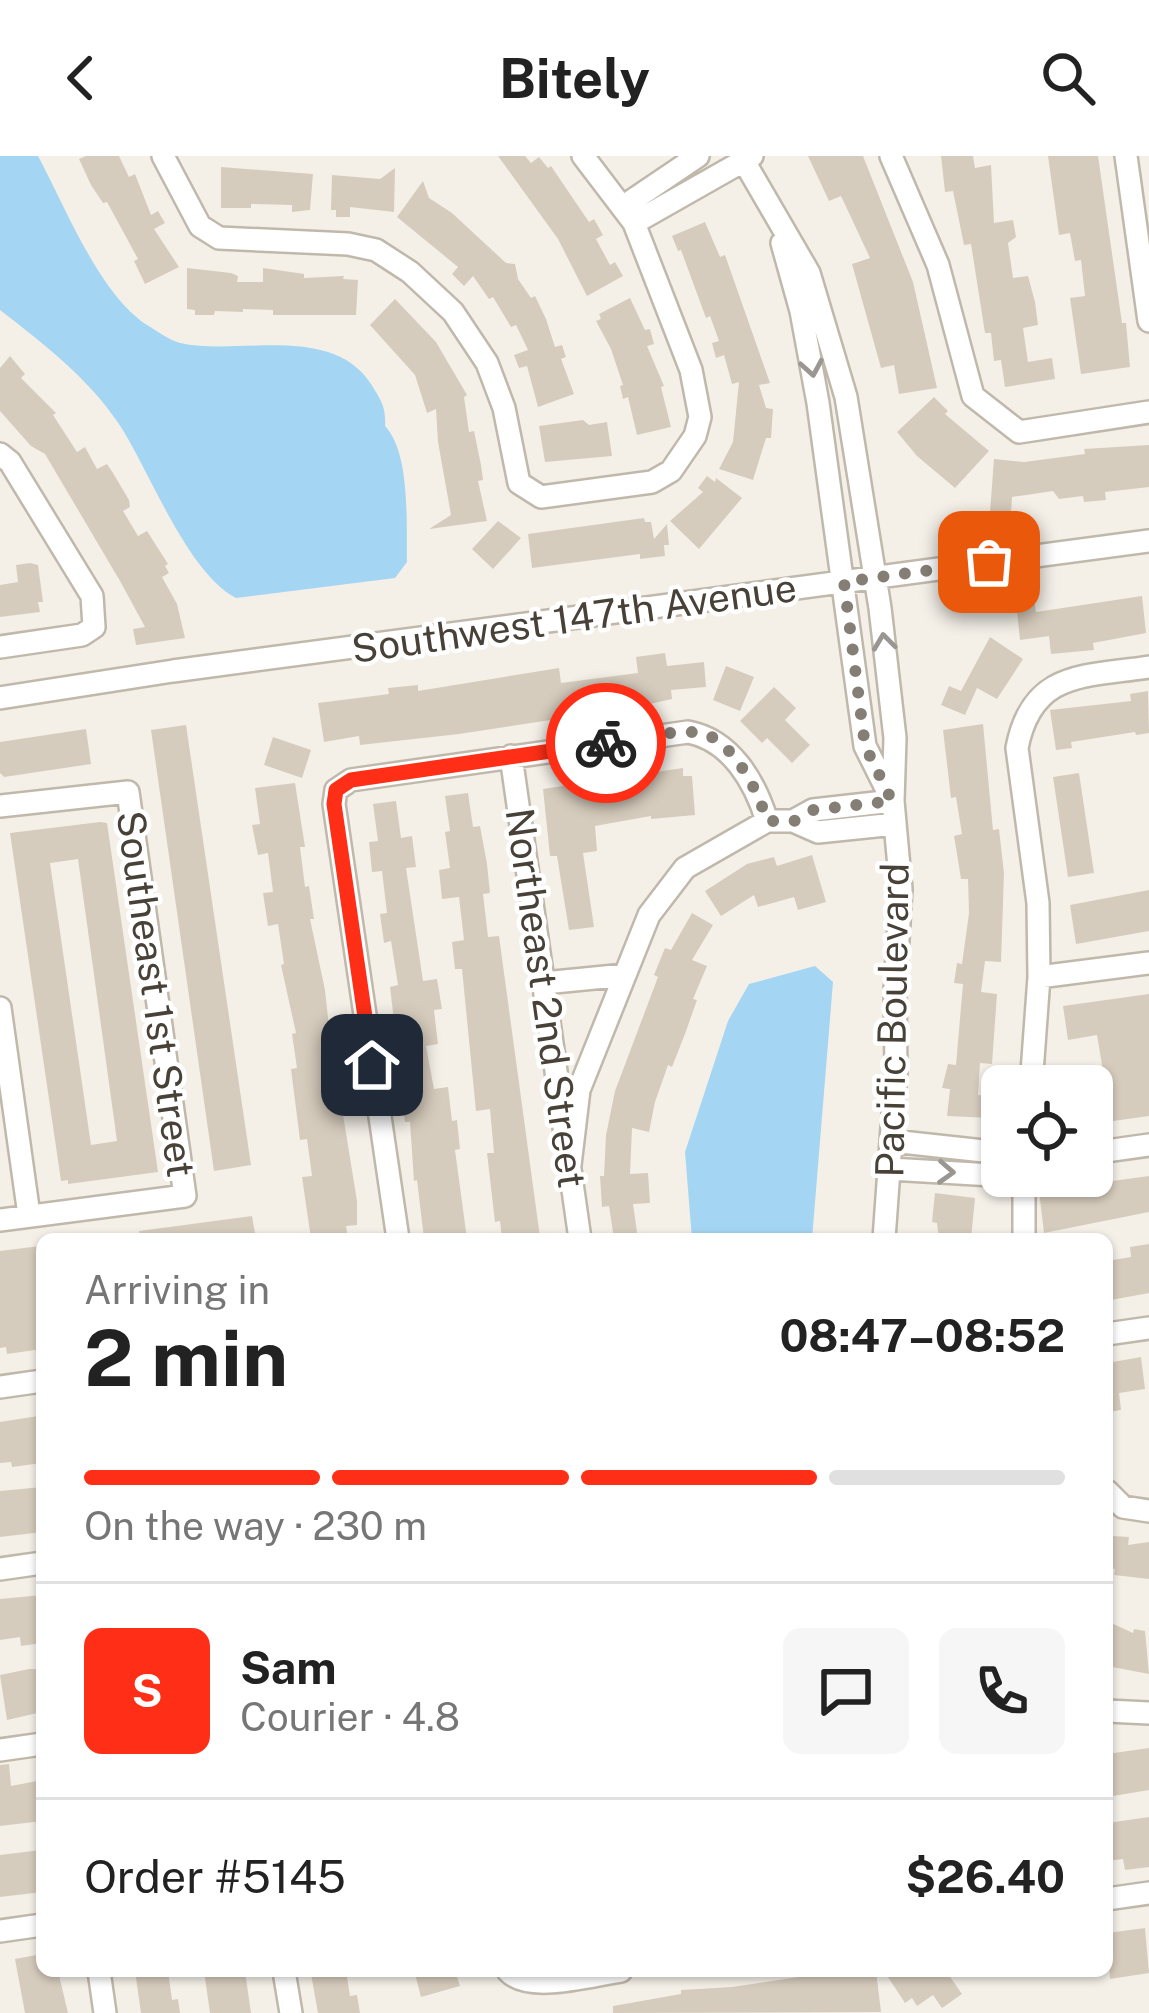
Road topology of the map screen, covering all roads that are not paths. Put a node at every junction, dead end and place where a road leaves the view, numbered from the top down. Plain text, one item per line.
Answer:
1 (164, 156) edge
2 (583, 156) edge
3 (698, 156) edge
4 (891, 156) edge
5 (1126, 156) edge
6 (746, 158) edge
7 (660, 181) junction
8 (672, 201) junction
9 (774, 213) junction
10 (629, 214) junction
11 (1149, 321) edge
12 (1149, 412) edge
13 (0, 454) edge
14 (1149, 541) edge
15 (875, 578) junction
16 (844, 582) junction
17 (0, 646) edge
18 (1149, 667) edge
19 (0, 698) edge
20 (896, 738) junction
21 (865, 746) junction
22 (511, 756) junction
23 (0, 806) edge
24 (894, 812) junction
25 (767, 821) junction
26 (1149, 963) edge
27 (625, 975) junction
28 (1039, 977) junction
29 (544, 983) junction
30 (0, 1008) edge
31 (1033, 1065) edge
32 (4, 1072) edge
33 (892, 1142) junction
34 (1149, 1145) edge
35 (1113, 1150) edge
36 (981, 1151) edge
37 (570, 1165) junction
38 (890, 1169) junction
39 (981, 1173) edge
40 (1024, 1197) edge
41 (29, 1215) junction
42 (0, 1220) edge
43 (397, 1233) edge
44 (579, 1233) edge
45 (885, 1233) edge
46 (1024, 1233) edge
47 (1149, 1328) edge
48 (1113, 1333) edge
49 (36, 1382) edge
50 (0, 1387) edge
51 (1115, 1499) edge
52 (1149, 1511) edge
53 (36, 1564) edge
54 (0, 1569) edge
55 (1149, 1713) edge
56 (1113, 1714) edge
57 (36, 1745) edge
58 (0, 1750) edge
59 (1149, 1893) edge
60 (1113, 1898) edge
61 (36, 1926) edge
62 (0, 1931) edge
63 (100, 1977) edge
64 (285, 1977) edge
65 (517, 1977) edge
66 (580, 1977) edge
67 (105, 2013) edge
68 (291, 2013) edge

1 - 10 street
2 - 10 street
3 - 7 street
4 - 12 street
5 - 11 street
6 - 8 street
6 - 9 street, Pacific Boulevard
7 - 8 street
7 - 10 street
8 - 10 street
9 - 15 street, Pacific Boulevard
9 -> 16 street, Pacific Boulevard
13 - 17 street
14 - 15 street, Southwest 147th Avenue
15 - 16 street, Southwest 147th Avenue
20 -> 15 street, Pacific Boulevard
16 - 19 street, Southwest 147th Avenue
16 - 21 street, Pacific Boulevard
18 - 28 street
20 - 21 street
20 - 24 street, Pacific Boulevard
21 - 24 street, Pacific Boulevard
22 - 25 street
22 - 29 street, Northeast 2nd Street
22 - 43 street
23 - 41 street, Southeast 1st Street
24 - 25 street
24 - 33 street, Pacific Boulevard
25 - 27 street
26 - 28 street
27 - 29 street
27 - 37 street
28 - 31 street
29 - 37 street, Northeast 2nd Street
30 - 32 street
32 - 41 street
33 - 36 street
33 - 38 street, Pacific Boulevard
34 - 35 street
37 - 44 street, Northeast 2nd Street
38 -> 39 street
38 - 45 street, Pacific Boulevard
40 - 46 street
41 - 42 street
47 - 48 street
49 - 50 street
51 - 52 street
53 - 54 street
55 - 56 street
57 - 58 street
59 - 60 street
61 - 62 street
63 - 67 street
64 - 68 street
65 - 66 street

